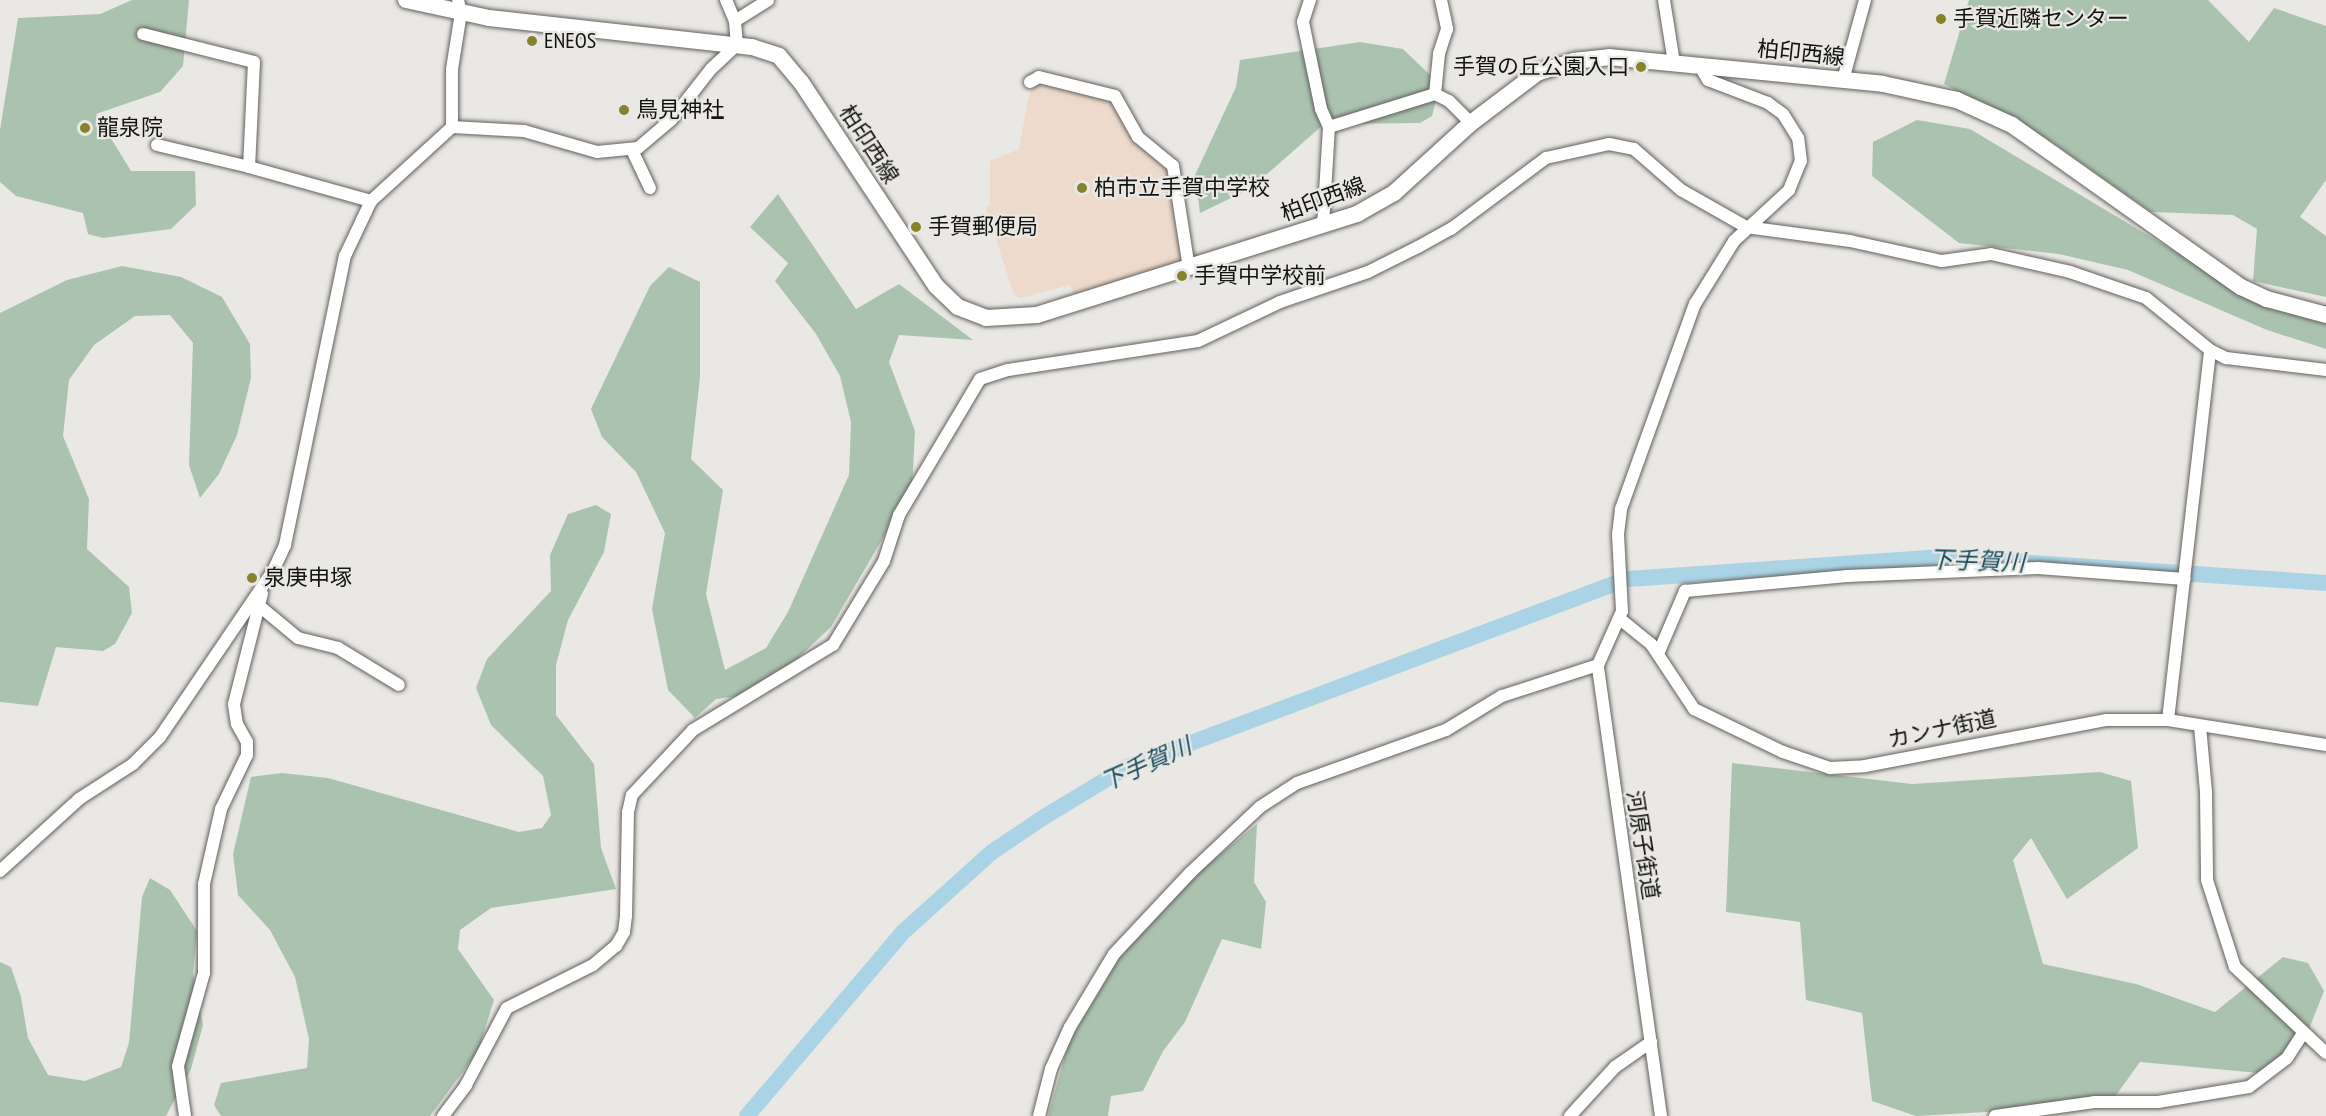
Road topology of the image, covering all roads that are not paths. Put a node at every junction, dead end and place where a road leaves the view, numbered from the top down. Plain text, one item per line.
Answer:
1 (406, 0) edge
2 (726, 0) edge
3 (1310, 0) edge
4 (1441, 0) edge
5 (1664, 0) edge
6 (1865, 0) edge
7 (760, 1) edge
8 (460, 7) edge
9 (735, 21) junction
10 (143, 33) dead end
11 (737, 45) junction
12 (1674, 63) junction
13 (1700, 66) junction
14 (1843, 80) junction
15 (1030, 82) dead end
16 (1435, 94) junction
17 (1471, 123) junction
18 (1329, 126) junction
19 (452, 127) junction
20 (157, 146) dead end
21 (632, 150) junction
22 (249, 167) junction
23 (650, 188) dead end
24 (371, 201) junction
25 (1323, 226) junction
26 (1746, 227) junction
27 (1189, 268) junction
28 (2326, 315) edge
29 (2210, 350) junction
30 (2326, 370) edge
31 (2185, 579) junction
32 (256, 604) junction
33 (1620, 619) junction
34 (1658, 654) junction
35 (1598, 665) junction
36 (399, 685) dead end
37 (2168, 720) junction
38 (2200, 726) junction
39 (2326, 746) edge
40 (0, 871) edge
41 (2303, 1033) junction
42 (1651, 1042) junction
43 (2326, 1053) edge
44 (185, 1116) edge
45 (443, 1116) edge
46 (1039, 1116) edge
47 (1570, 1116) edge
48 (1661, 1116) edge
49 (1995, 1116) edge

1 - 8 main road, 柏印西線
2 - 9 street
3 - 18 street
4 - 16 street
5 - 12 street
6 - 14 street
7 - 9 street
8 - 11 main road, 柏印西線
8 - 19 street
9 - 11 street
10 - 22 street
11 - 21 street
11 - 27 main road, 柏印西線
12 - 13 main road, 柏印西線
12 - 17 main road, 柏印西線
13 - 14 main road, 柏印西線
13 - 26 street
14 - 28 main road, 柏印西線
15 - 27 street
16 - 17 street
16 - 18 street
17 - 25 main road, 柏印西線
18 - 25 street
19 - 21 street
19 - 24 street
20 - 22 street
21 - 23 street
22 - 24 street
24 - 32 street
25 - 27 main road, 柏印西線
26 - 29 street
26 - 33 street
26 - 45 street
29 - 30 street
29 - 31 street
31 - 34 street
31 - 37 street
32 - 36 street
32 - 40 street
32 - 44 street
33 - 34 street, カンナ街道
33 - 35 street
34 - 37 street, カンナ街道
35 - 42 street, 河原子街道
35 - 46 street
37 - 38 street, カンナ街道
38 - 39 street, カンナ街道
38 - 41 street
41 - 43 street
41 - 49 street
42 - 47 street
42 - 48 street, 河原子街道

